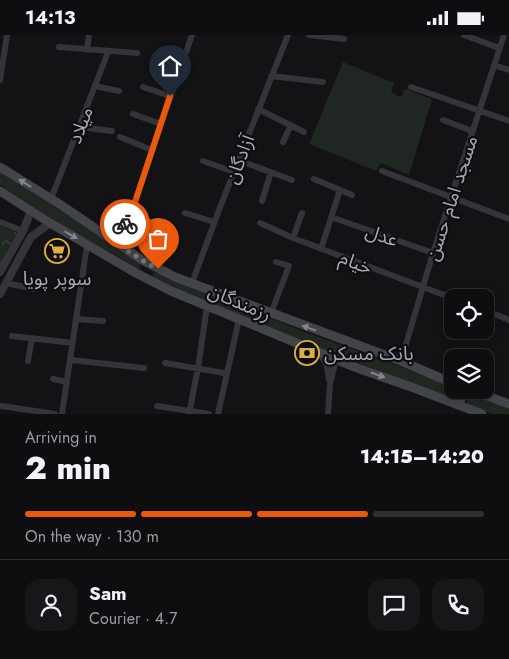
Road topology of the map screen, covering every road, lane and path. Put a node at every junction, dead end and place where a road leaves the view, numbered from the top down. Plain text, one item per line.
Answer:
1 (7, 35) edge
2 (89, 35) edge
3 (192, 35) edge
4 (288, 35) edge
5 (309, 35) edge
6 (464, 35) edge
7 (504, 35) edge
8 (344, 39) dead end
9 (59, 47) dead end
10 (500, 48) junction
11 (87, 50) junction
12 (108, 52) junction
13 (137, 53) dead end
14 (494, 65) junction
15 (509, 70) edge
16 (271, 76) junction
17 (0, 80) edge
18 (323, 82) dead end
19 (95, 86) junction
20 (143, 87) dead end
21 (411, 87) dead end
22 (119, 91) dead end
23 (170, 96) junction
24 (258, 109) junction
25 (479, 110) junction
26 (133, 114) dead end
27 (443, 120) dead end
28 (509, 121) edge
29 (161, 124) junction
30 (291, 125) junction
31 (79, 127) junction
32 (112, 131) dead end
33 (472, 131) junction
34 (304, 132) dead end
35 (120, 137) dead end
36 (283, 141) dead end
37 (152, 150) junction
38 (238, 160) junction
39 (203, 161) dead end
40 (0, 167) edge
41 (382, 171) dead end
42 (234, 172) junction
43 (271, 172) junction
44 (314, 179) dead end
45 (292, 180) dead end
46 (340, 190) junction
47 (0, 191) edge
48 (352, 195) dead end
49 (450, 197) junction
50 (51, 199) junction
51 (262, 201) dead end
52 (31, 211) junction
53 (185, 213) dead end
54 (302, 213) dead end
55 (331, 217) junction
56 (509, 219) edge
57 (0, 222) edge
58 (214, 222) junction
59 (50, 223) junction
60 (260, 223) dead end
61 (23, 231) junction
62 (293, 238) junction
63 (116, 243) junction
64 (87, 245) junction
65 (321, 249) junction
66 (433, 253) junction
67 (276, 262) dead end
68 (0, 272) edge
69 (6, 283) junction
70 (192, 283) junction
71 (422, 287) junction
72 (35, 289) dead end
73 (0, 293) edge
74 (444, 295) edge
75 (207, 306) junction
76 (271, 313) junction
77 (494, 313) edge
78 (77, 319) junction
79 (239, 319) junction
80 (509, 319) edge
81 (102, 321) dead end
82 (12, 336) dead end
83 (32, 338) junction
84 (73, 343) junction
85 (319, 352) junction
86 (336, 359) junction
87 (70, 360) junction
88 (28, 361) dead end
89 (400, 361) junction
90 (165, 363) dead end
91 (144, 368) dead end
92 (198, 368) junction
93 (224, 373) dead end
94 (53, 379) dead end
95 (444, 380) edge
96 (67, 382) junction
97 (330, 384) junction
98 (494, 398) edge
99 (461, 399) edge
100 (509, 404) edge
101 (459, 405) junction
102 (2, 406) dead end
103 (157, 407) dead end
104 (40, 413) edge
105 (189, 413) edge
106 (55, 414) edge
107 (62, 414) edge
108 (209, 414) edge
109 (218, 414) edge
110 (328, 414) edge
111 (482, 414) edge

1 - 17 street
2 - 11 street
3 - 23 street
4 - 16 street, آزادگان
5 - 8 street
6 - 10 street
7 - 10 street, مسجد امام حسن
9 - 11 street
10 - 14 street, مسجد امام حسن
11 - 12 street
12 - 13 street
12 - 19 street, میلاد
14 - 15 street
14 - 25 street, مسجد امام حسن
16 - 18 street
16 - 24 street, آزادگان
19 - 22 street
19 - 31 street, میلاد
20 - 23 street
21 - 25 street
23 - 29 street
24 - 30 street
24 - 38 street, آزادگان
25 - 28 street
25 - 33 street, مسجد امام حسن
26 - 29 street
27 - 33 street
29 - 37 street
30 - 34 street
30 - 36 street
31 - 32 street
31 - 50 street, میلاد
33 - 49 street, مسجد امام حسن
35 - 37 street
37 - 63 street
38 - 42 street, آزادگان
38 - 43 street
39 - 42 street
50 -> 40 main road, رزمندگان
41 - 49 street
42 - 58 street, آزادگان
43 - 45 street
43 - 51 street
44 - 46 street
46 - 48 street
46 - 55 street
47 - 52 main road, رزمندگان
49 - 56 street
49 - 66 street, مسجد امام حسن
50 - 63 main road, رزمندگان
52 - 59 main road, رزمندگان
52 - 61 street
53 - 58 street
54 - 62 street
55 - 65 street
55 - 66 street, عدل
57 - 61 street
58 - 70 street, آزادگان
59 -> 64 main road, رزمندگان
59 - 69 street
60 - 62 street, خیام
61 - 68 street
62 - 65 street, خیام
63 - 70 main road, رزمندگان
64 - 75 main road, رزمندگان
64 - 78 street
65 - 71 street, خیام
66 - 71 street, مسجد امام حسن
67 - 76 street
69 - 72 street
69 - 73 street
70 - 76 main road, رزمندگان
71 - 74 street, خیام
71 - 89 street, مسجد امام حسن
75 - 79 main road, رزمندگان
75 - 92 street
89 -> 76 main road, رزمندگان
77 - 80 street
78 - 81 street
78 - 84 street
79 - 85 main road, رزمندگان
79 - 109 street
82 - 83 street
83 - 84 street
83 - 88 street
84 - 87 street
85 - 86 main road, رزمندگان
85 - 97 street
86 - 97 street
86 -> 101 main road, رزمندگان
87 - 91 street
87 - 96 street
89 - 95 main road, رزمندگان
90 - 92 street
92 - 93 street
92 - 105 street
94 - 96 street
96 - 107 street
97 - 110 street
98 - 100 main road
99 - 101 main road
101 - 111 main road, رزمندگان
102 - 104 street
103 - 105 street
104 - 106 street
105 - 108 street

